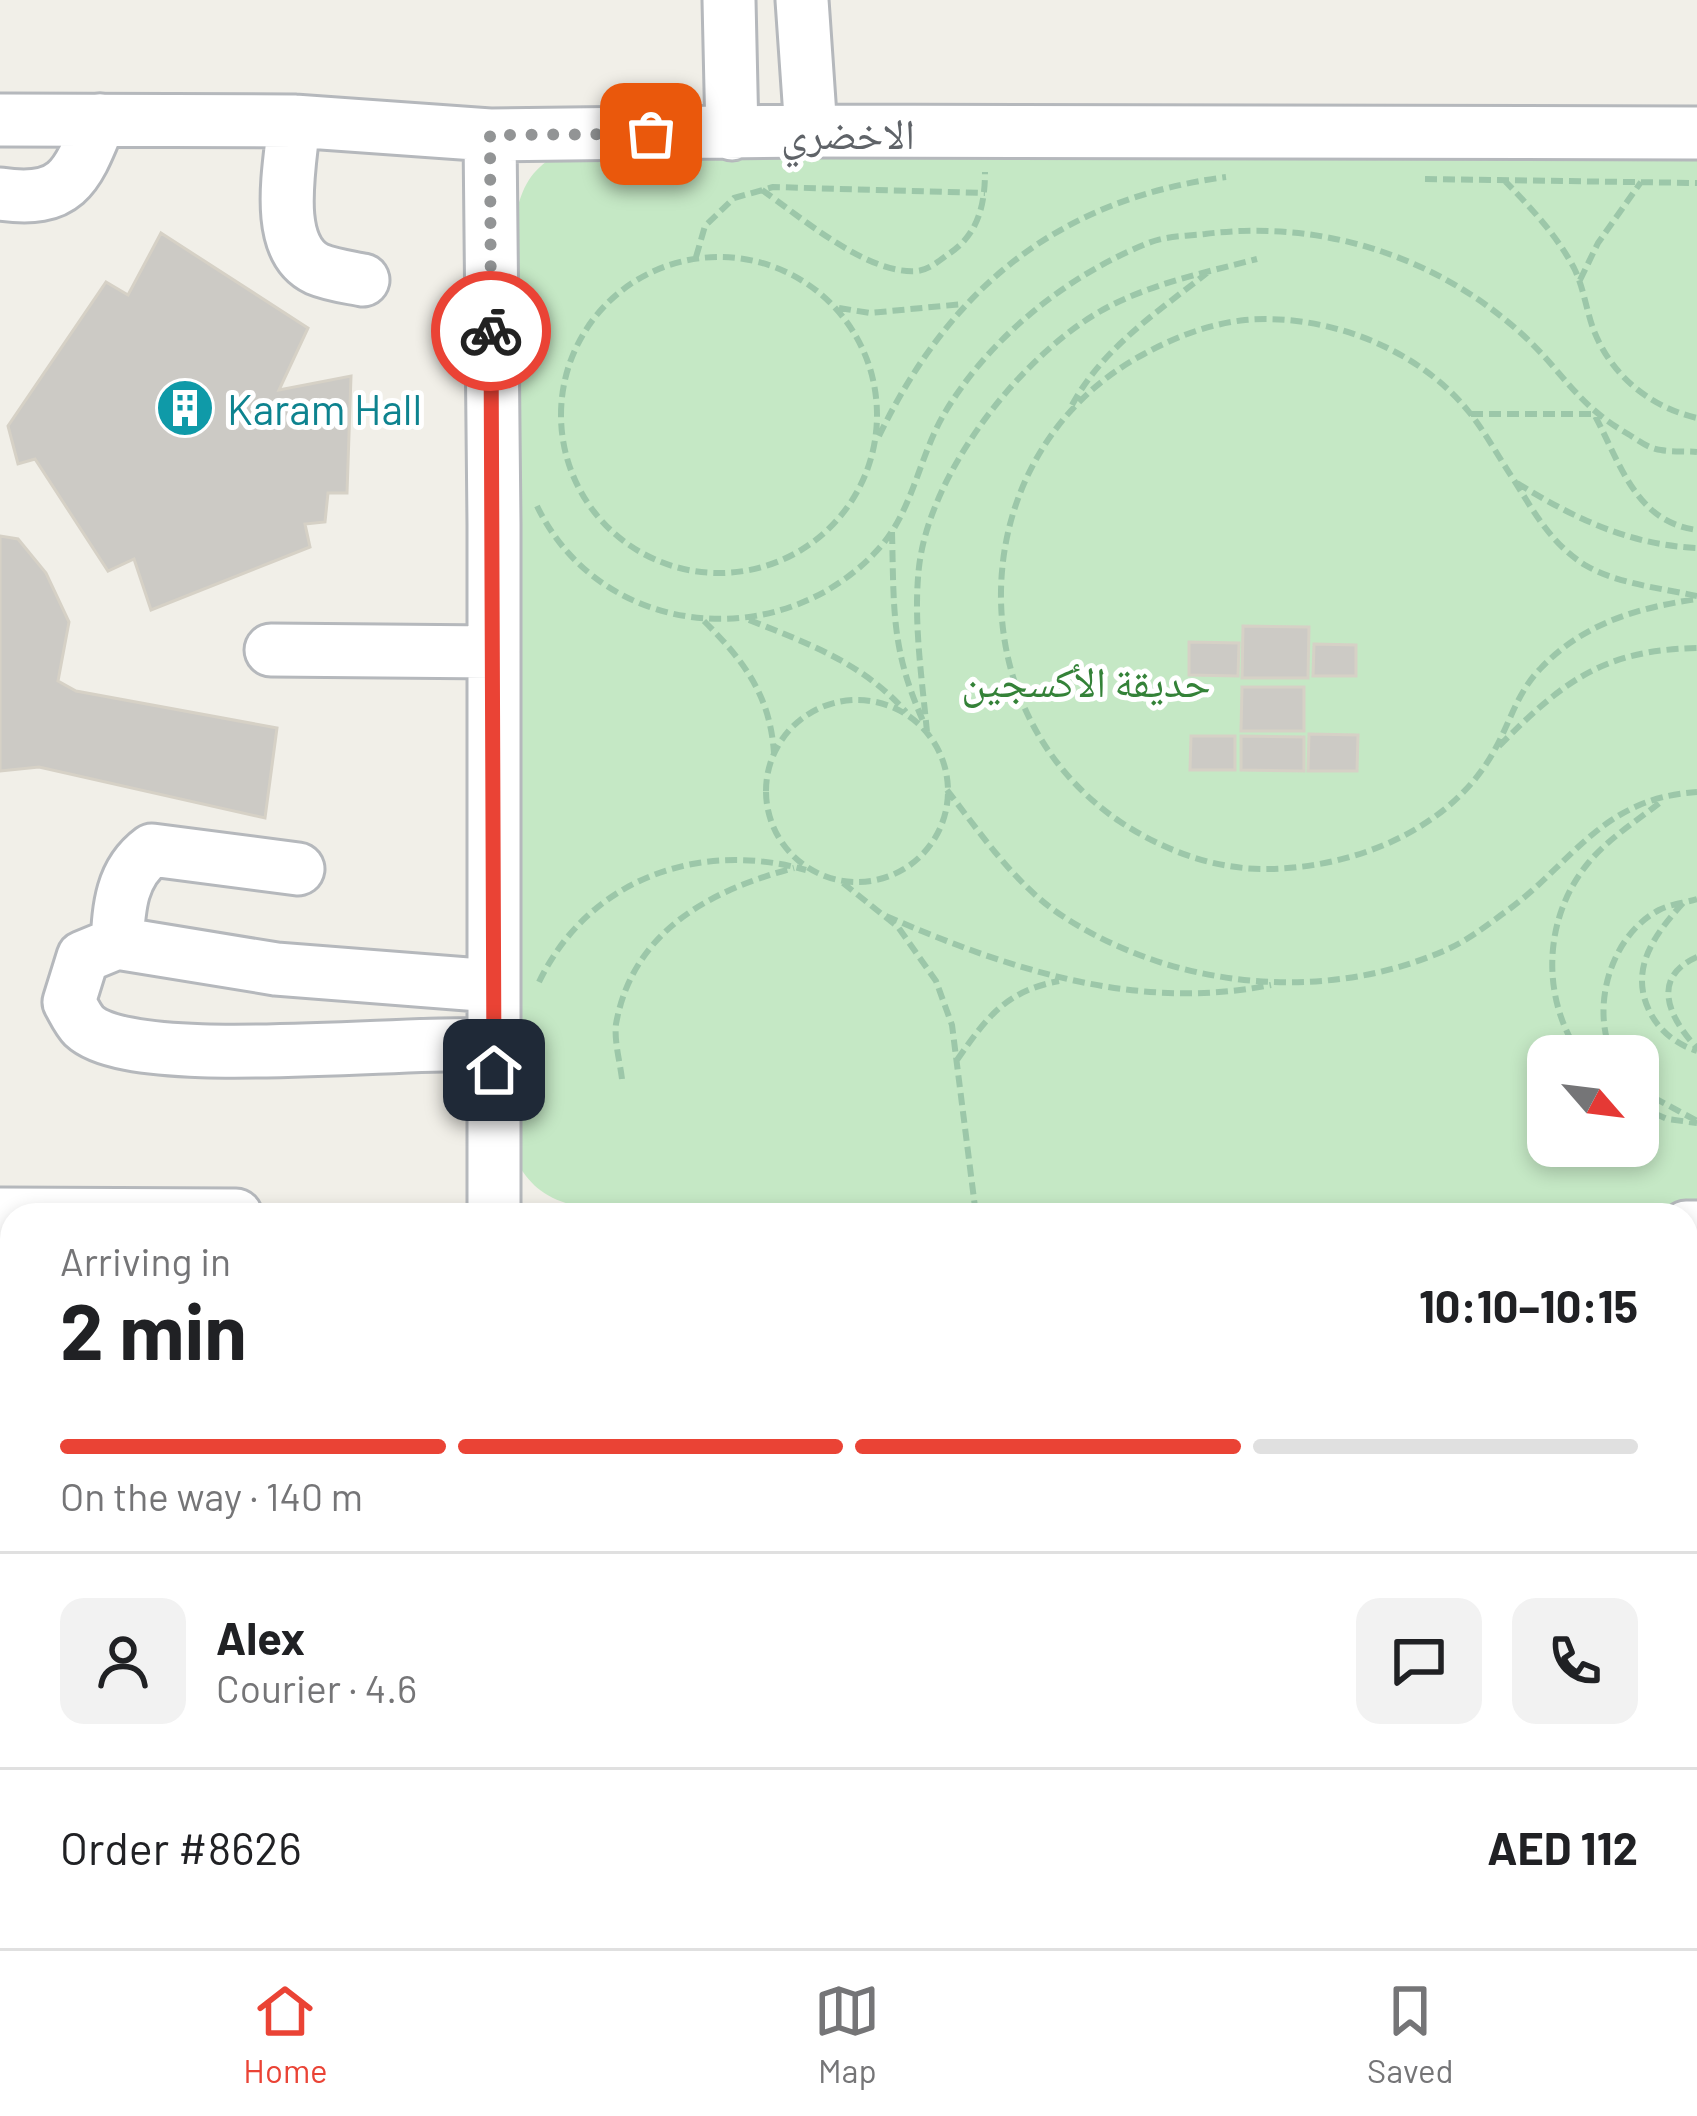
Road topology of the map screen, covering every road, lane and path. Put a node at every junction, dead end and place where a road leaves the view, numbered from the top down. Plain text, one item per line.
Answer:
1 (729, 1) edge
2 (803, 2) edge
3 (100, 120) junction
4 (0, 121) edge
5 (294, 121) junction
6 (811, 131) junction
7 (1697, 133) edge
8 (732, 134) junction
9 (490, 135) junction
10 (1243, 175) dead end
11 (1411, 179) dead end
12 (1504, 180) junction
13 (1641, 182) junction
14 (1697, 183) edge
15 (762, 190) junction
16 (0, 194) edge
17 (696, 257) junction
18 (1257, 259) dead end
19 (1210, 271) junction
20 (363, 280) dead end
21 (1580, 281) junction
22 (966, 303) junction
23 (838, 308) junction
24 (1067, 413) junction
25 (1471, 414) junction
26 (1594, 414) junction
27 (1697, 418) edge
28 (876, 442) junction
29 (1697, 452) edge
30 (1515, 482) junction
31 (533, 499) dead end
32 (892, 530) junction
33 (1697, 530) edge
34 (1697, 548) edge
35 (1697, 597) edge
36 (701, 619) junction
37 (746, 619) junction
38 (1697, 648) edge
39 (271, 650) dead end
40 (494, 652) junction
41 (908, 714) junction
42 (927, 732) junction
43 (1496, 748) junction
44 (774, 753) junction
45 (947, 790) junction
46 (1697, 792) edge
47 (1665, 798) junction
48 (797, 867) junction
49 (298, 869) dead end
50 (814, 872) junction
51 (840, 881) junction
52 (1697, 899) edge
53 (1683, 903) junction
54 (886, 916) junction
55 (117, 943) junction
56 (1697, 957) edge
57 (1063, 980) junction
58 (1286, 982) junction
59 (515, 987) junction
60 (1569, 1035) edge
61 (1608, 1035) edge
62 (494, 1045) junction
63 (1697, 1050) edge
64 (957, 1060) junction
65 (622, 1079) dead end
66 (1659, 1101) edge
67 (1659, 1115) edge
68 (1697, 1122) edge
69 (494, 1203) edge
70 (975, 1203) edge

1 - 2 street
1 - 8 street
2 - 6 street
3 - 4 street, الاخضري
3 - 5 street, الاخضري
3 - 16 street
5 - 9 street, الاخضري
5 - 20 street
6 - 7 street, الاخضري
6 - 8 street, الاخضري
8 - 9 street, الاخضري
9 - 40 street
10 - 22 path
11 - 12 path
12 - 13 path
12 - 21 path
13 - 14 path
13 - 21 path
15 - 15 path
15 - 17 path
17 - 23 path
17 - 28 path
18 - 19 path
19 - 24 path
19 - 42 path
21 - 27 path
22 - 23 path
22 - 28 path
23 - 28 path
24 - 25 path
24 - 43 path
25 - 26 path
25 - 30 path
26 - 29 path
26 - 32 path
26 - 33 path
30 - 34 path
30 - 35 path
31 - 36 path
32 - 37 path
32 - 42 path
35 - 43 path
36 - 37 path
36 - 44 path
37 - 41 path
38 - 43 path
39 - 40 street
40 - 59 street
41 - 42 path
41 - 44 path
42 - 45 path
44 - 50 path
45 - 51 path
45 - 58 path
46 - 47 path
47 - 58 path
47 - 60 path
48 - 50 path
48 - 59 path
48 - 65 path
49 - 55 street
50 - 51 path
51 - 54 path
52 - 53 path
53 - 61 path
53 - 63 path
54 - 57 path
54 - 64 path
55 - 59 street
55 - 62 street
56 - 63 path
57 - 58 path
57 - 64 path
59 - 62 street
62 - 69 street
64 - 70 path
66 - 68 path
67 - 68 path

